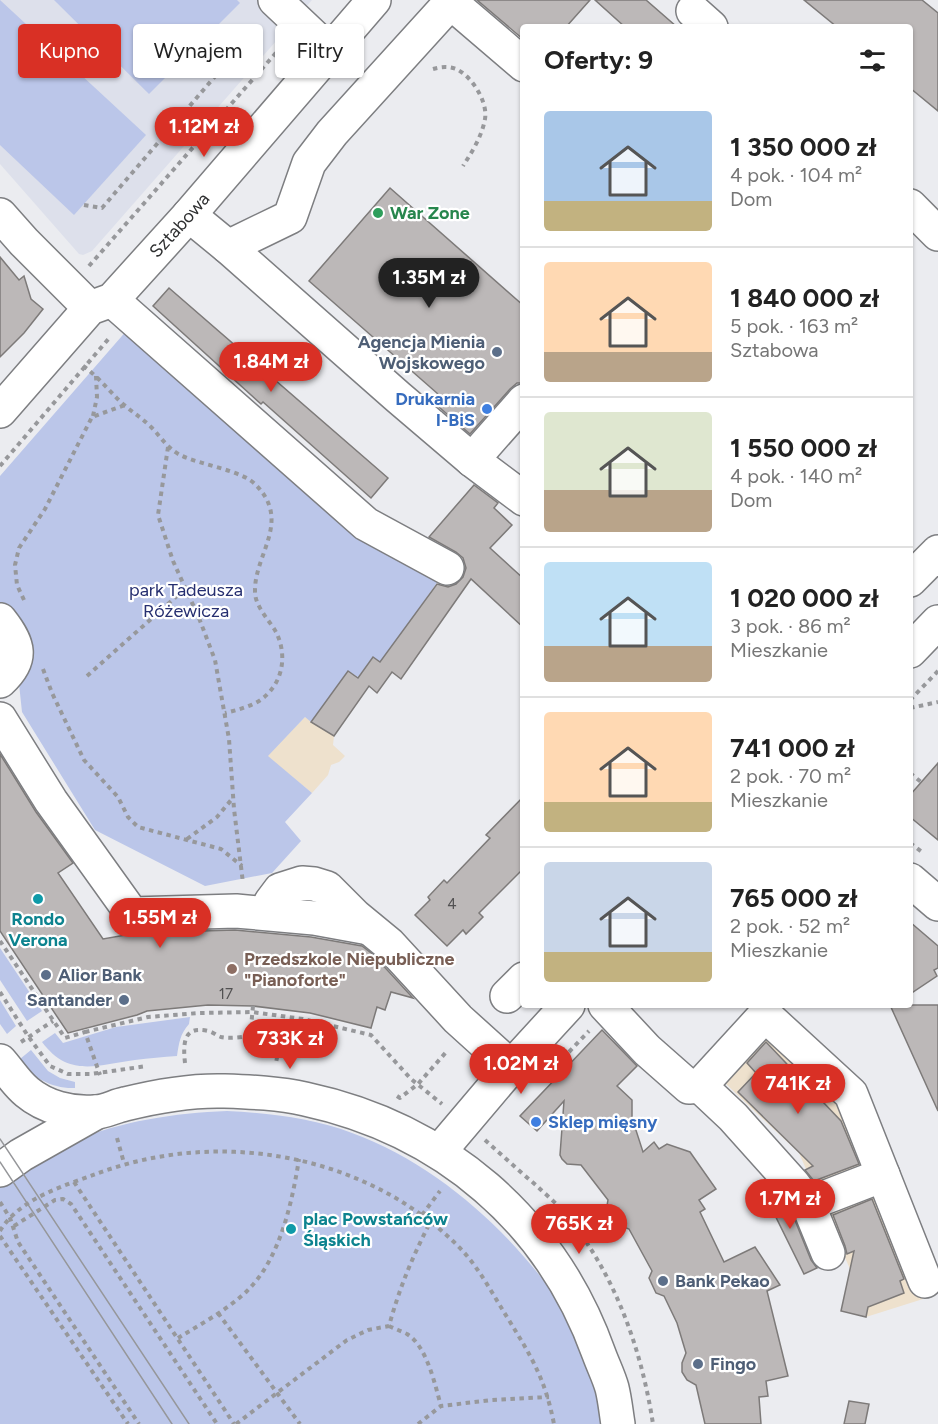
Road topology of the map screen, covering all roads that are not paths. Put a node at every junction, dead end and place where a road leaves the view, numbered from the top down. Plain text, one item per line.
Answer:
1 (374, 0) edge
2 (449, 1) edge
3 (284, 9) edge
4 (300, 24) edge
5 (353, 24) edge
6 (520, 62) edge
7 (306, 78) edge
8 (913, 209) edge
9 (0, 215) edge
10 (189, 215) junction
11 (938, 234) edge
12 (228, 247) junction
13 (101, 304) junction
14 (520, 406) edge
15 (0, 411) edge
16 (472, 460) junction
17 (520, 492) edge
18 (938, 552) edge
19 (447, 568) dead end
20 (913, 577) edge
21 (12, 611) edge
22 (938, 622) edge
23 (913, 648) edge
24 (0, 681) edge
25 (0, 719) edge
26 (913, 883) edge
27 (271, 902) dead end
28 (938, 904) edge
29 (369, 928) junction
30 (565, 1008) edge
31 (608, 1008) edge
32 (0, 1061) edge
33 (511, 1067) junction
34 (700, 1086) junction
35 (104, 1109) junction
36 (442, 1168) junction
37 (0, 1170) edge
38 (883, 1175) junction
39 (808, 1204) junction
40 (828, 1253) dead end
41 (925, 1281) dead end
42 (618, 1424) edge

1 - 5 street, Sztabowa
2 - 6 street
2 - 12 street
3 - 4 street
7 - 10 street, Sztabowa
8 - 11 street
9 - 13 street
10 - 12 street
10 - 13 street, Sztabowa
12 - 16 street
13 - 15 street, Sztabowa
13 - 19 street
14 - 16 street
16 - 17 street
18 - 20 street
21 - 24 street
22 - 23 street
25 - 29 street
26 - 28 street
27 - 29 street
29 - 33 street
30 - 33 street
31 - 34 street
32 - 35 street
33 - 36 street
34 - 38 street
34 - 39 street
35 - 36 street
35 - 37 street
36 - 42 street
38 - 39 street
38 - 41 street
39 - 40 street

